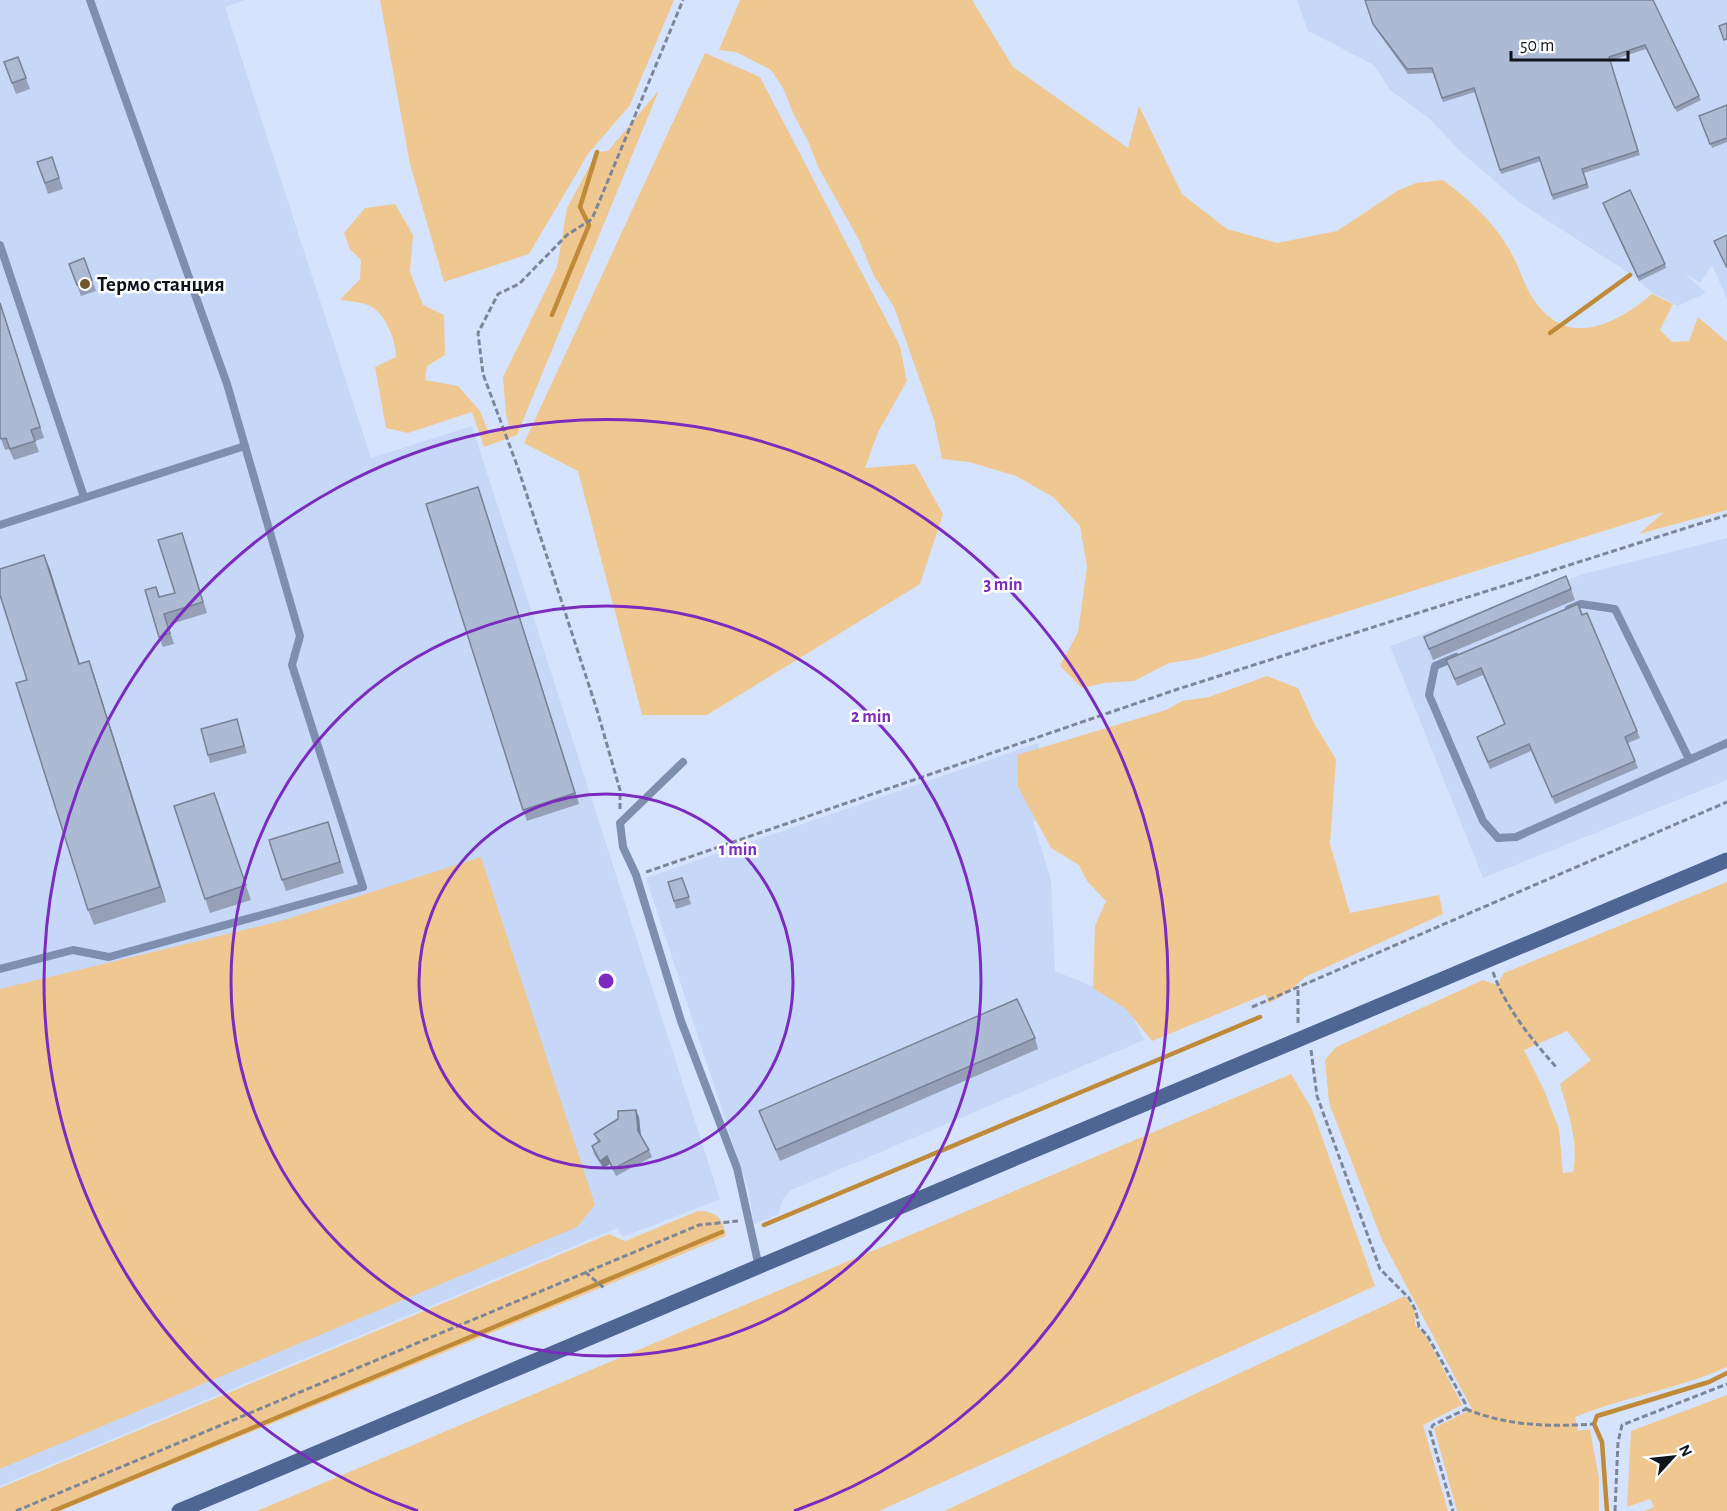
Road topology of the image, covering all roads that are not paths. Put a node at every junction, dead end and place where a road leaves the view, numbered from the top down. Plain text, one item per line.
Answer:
1 (90, 0) edge
2 (0, 245) edge
3 (245, 446) junction
4 (84, 497) junction
5 (0, 525) edge
6 (1560, 613) edge
7 (1466, 653) edge
8 (1727, 743) edge
9 (1689, 759) junction
10 (683, 762) dead end
11 (1727, 860) edge
12 (0, 969) edge
13 (759, 1268) junction
14 (179, 1511) edge

1 - 3 lane
2 - 4 lane
3 - 4 lane
3 - 12 lane
4 - 5 lane
6 - 9 lane
7 - 9 lane
8 - 9 lane
10 - 13 lane
11 - 13 main road
13 - 14 main road

